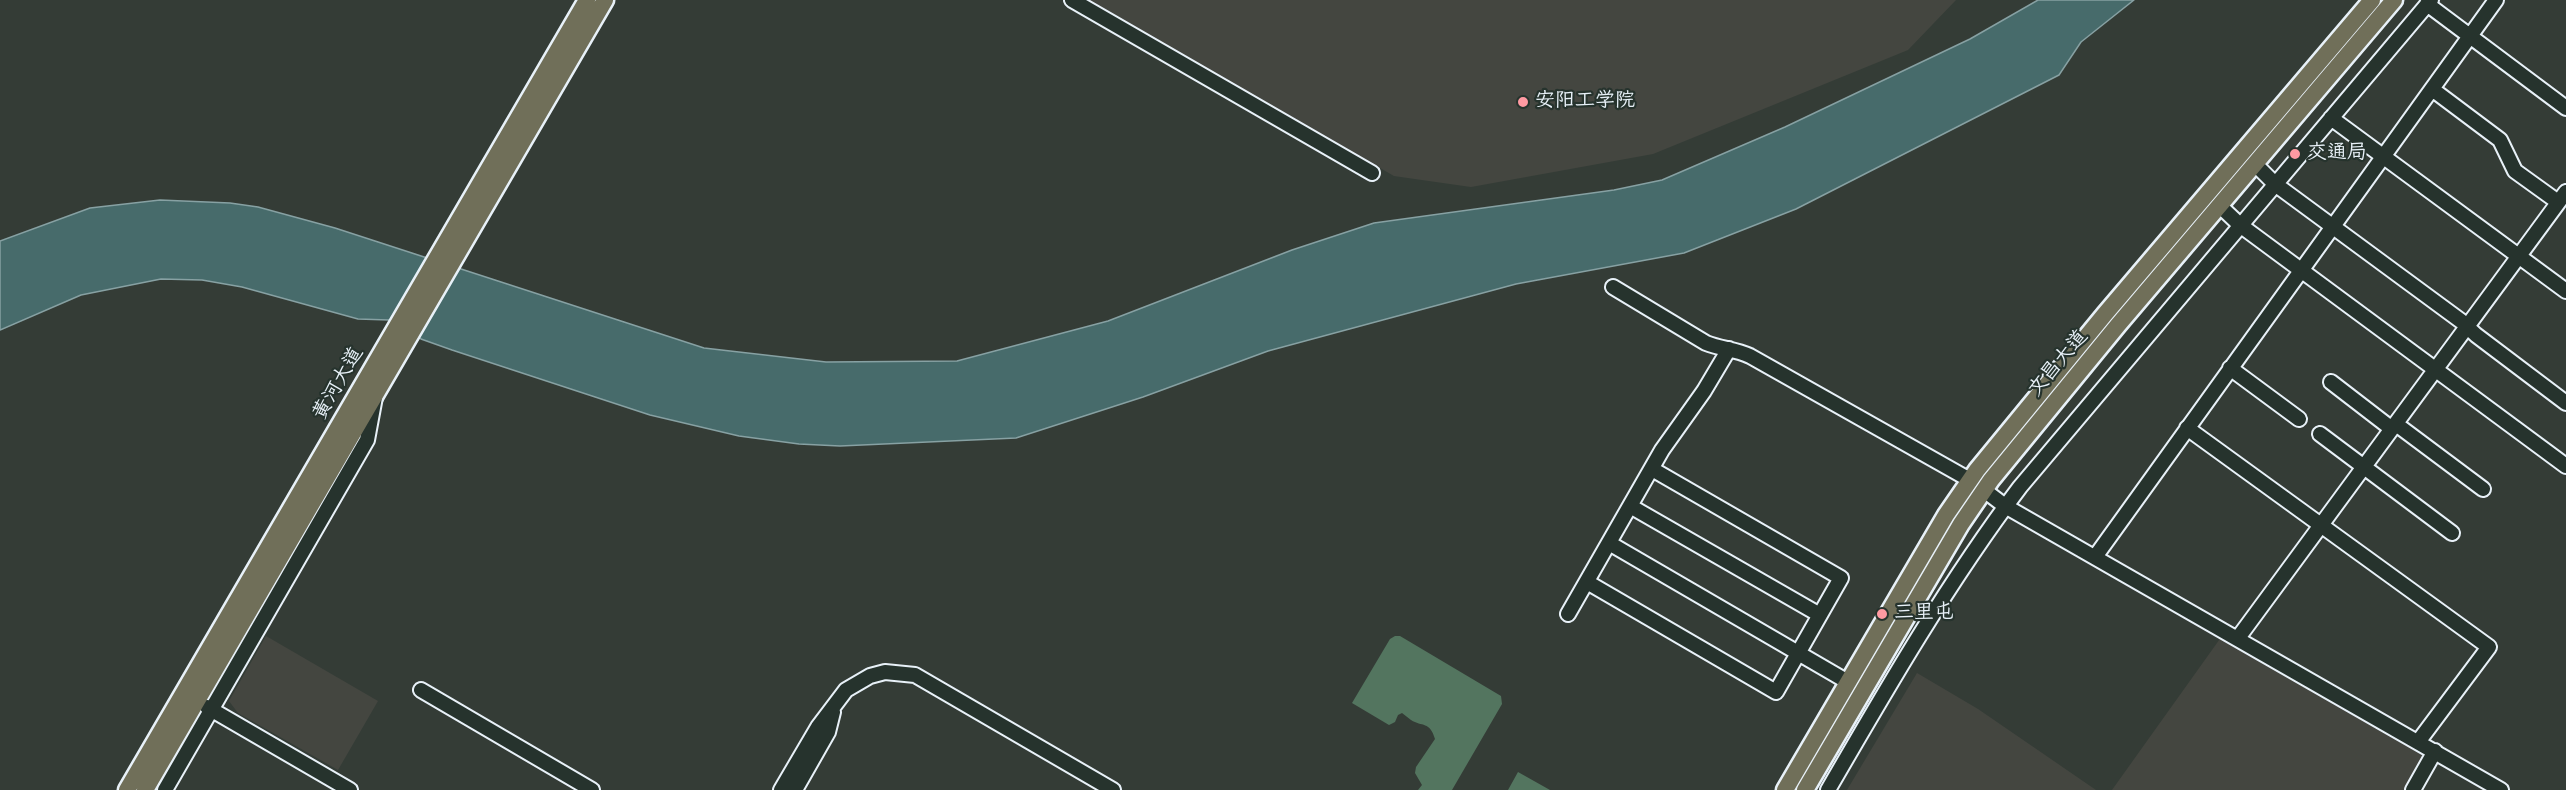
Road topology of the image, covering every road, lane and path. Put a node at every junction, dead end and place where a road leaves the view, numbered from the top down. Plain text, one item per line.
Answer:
1 (587, 0) edge
2 (604, 0) edge
3 (1072, 0) edge
4 (2372, 0) edge
5 (2394, 0) edge
6 (2496, 0) edge
7 (2429, 2) edge
8 (2470, 36) junction
9 (2432, 89) junction
10 (2566, 108) edge
11 (2331, 118) junction
12 (2383, 156) junction
13 (2255, 164) junction
14 (1372, 173) dead end
15 (2275, 184) junction
16 (2562, 197) edge
17 (2220, 206) junction
18 (2240, 225) junction
19 (2332, 226) junction
20 (2519, 256) junction
21 (445, 259) junction
22 (2301, 270) junction
23 (1613, 287) dead end
24 (2566, 291) edge
25 (2467, 327) junction
26 (400, 337) junction
27 (1729, 349) junction
28 (2230, 368) junction
29 (2435, 370) junction
30 (2331, 382) dead end
31 (376, 393) junction
32 (2566, 403) edge
33 (2299, 419) dead end
34 (2394, 426) junction
35 (2187, 428) junction
36 (2320, 434) dead end
37 (2566, 466) edge
38 (2364, 467) junction
39 (1652, 469) junction
40 (1970, 480) junction
41 (2483, 489) dead end
42 (1984, 490) junction
43 (1630, 506) junction
44 (2005, 506) junction
45 (2321, 525) junction
46 (2452, 533) dead end
47 (1609, 543) junction
48 (2095, 557) junction
49 (1587, 582) junction
50 (1569, 614) dead end
51 (1820, 615) junction
52 (2238, 638) junction
53 (1798, 653) junction
54 (1848, 682) junction
55 (421, 690) dead end
56 (196, 701) junction
57 (834, 707) junction
58 (212, 710) junction
59 (2418, 742) junction
60 (2435, 752) junction
61 (2492, 788) edge
62 (128, 790) edge
63 (145, 790) edge
64 (165, 790) edge
65 (350, 790) edge
66 (592, 790) edge
67 (782, 790) edge
68 (795, 790) edge
69 (1113, 790) edge
70 (1785, 790) edge
71 (1805, 790) edge
72 (1828, 790) edge
73 (2413, 790) edge

1 - 21 main road, 黄河大道
2 - 21 main road, 黄河大道
3 - 14 street
4 - 40 main road, 文昌大道
5 - 13 main road, 文昌大道
6 - 8 street
7 - 8 street
7 - 11 street
8 - 9 street
8 - 10 street
9 - 12 street
9 - 16 street
11 - 12 street
11 - 15 street
12 - 19 street
12 - 20 street
13 - 15 street
13 - 17 main road, 文昌大道
15 - 18 street
15 - 19 street
16 - 20 street
17 - 18 street
17 - 42 main road, 文昌大道
18 - 22 street
18 - 44 street
19 - 22 street
19 - 25 street
20 - 24 street
20 - 25 street
21 - 26 main road, 黄河大道
22 - 28 street
22 - 29 street
23 - 27 street
25 - 29 street
25 - 32 street
26 - 31 main road, 黄河大道
26 - 62 main road, 黄河大道
27 - 39 street
27 - 40 street
28 - 33 street
28 - 35 street
29 - 34 street
29 - 37 street
30 - 34 street
31 - 56 main road, 黄河大道
31 - 58 street
34 - 38 street
34 - 41 street
35 - 45 street
35 - 48 street
36 - 38 street
38 - 45 street
38 - 46 street
39 - 43 street
39 - 51 street
40 - 54 main road, 文昌大道
42 - 44 street
42 - 71 main road, 文昌大道
43 - 47 street
43 - 51 street
44 - 48 street
44 - 72 street
45 - 52 street
45 - 59 street
47 - 49 street
47 - 53 street
48 - 52 street
49 - 50 street
49 - 53 street
51 - 53 street
52 - 59 street
53 - 54 street
54 - 70 main road, 文昌大道
55 - 66 street
56 - 58 street
56 - 63 main road, 黄河大道
57 - 67 street
57 - 68 street
57 - 69 street
58 - 64 street
58 - 65 street
59 - 60 street
60 - 61 street
60 - 73 street

